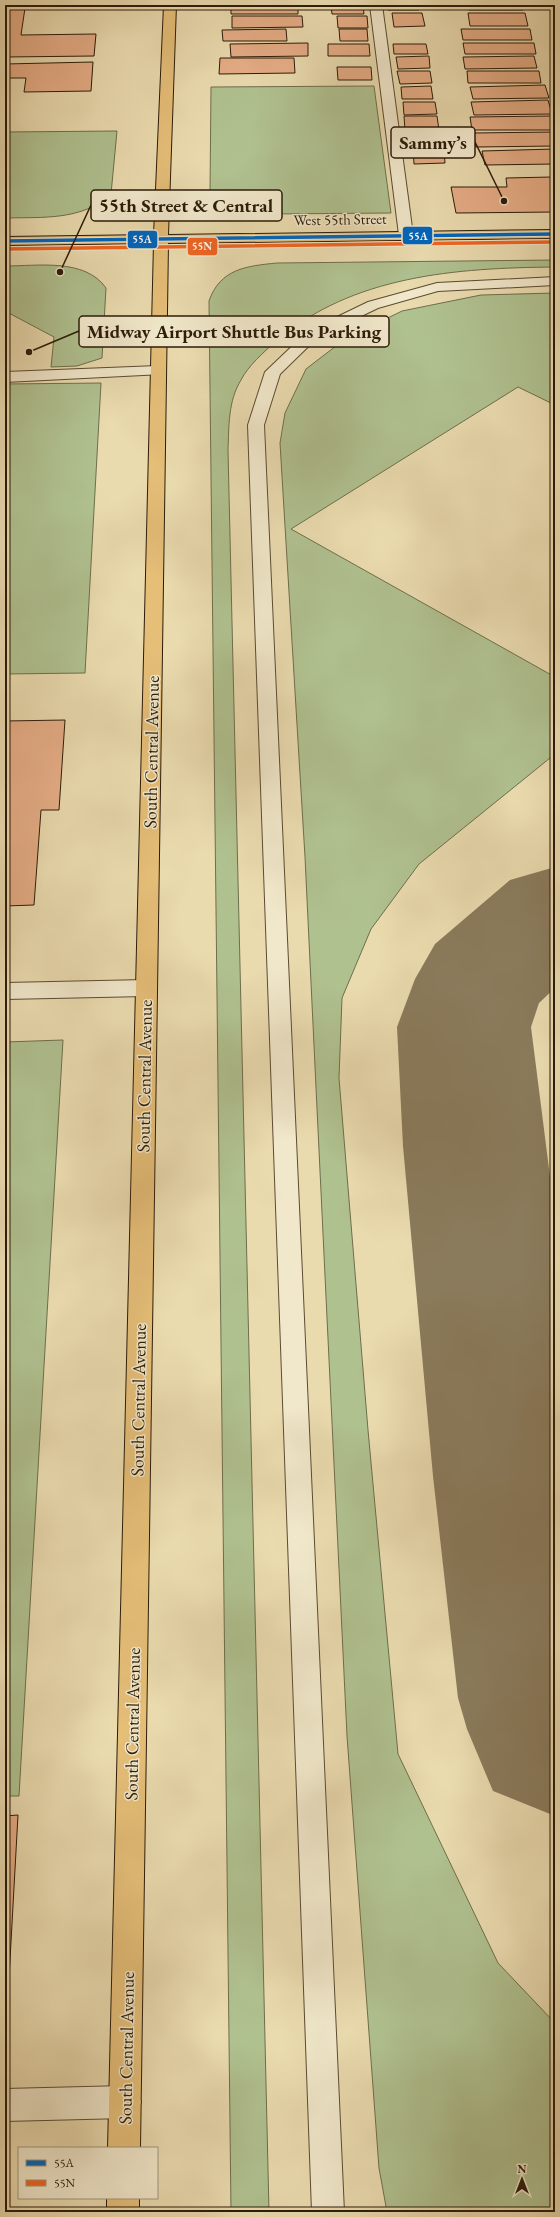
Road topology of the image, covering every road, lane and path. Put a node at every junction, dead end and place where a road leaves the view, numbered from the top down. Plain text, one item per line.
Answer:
1 (170, 5) edge
2 (376, 5) edge
3 (555, 234) edge
4 (406, 235) junction
5 (161, 238) junction
6 (5, 241) edge
7 (555, 281) edge
8 (158, 371) junction
9 (5, 377) edge
10 (146, 988) junction
11 (5, 991) edge
12 (125, 2102) junction
13 (5, 2104) edge
14 (124, 2147) edge
15 (123, 2199) edge
16 (123, 2212) edge
17 (328, 2212) edge

1 - 5 main road, South Central Avenue
2 - 4 street
3 - 4 main road, West 55th Street
4 - 5 main road, West 55th Street
5 - 6 main road, West 55th Street
5 - 8 main road, South Central Avenue
7 - 17 street
8 - 9 street
8 - 10 main road, South Central Avenue
10 - 11 street
10 - 12 main road, South Central Avenue
12 - 13 street
12 - 14 main road, South Central Avenue
15 - 16 main road

